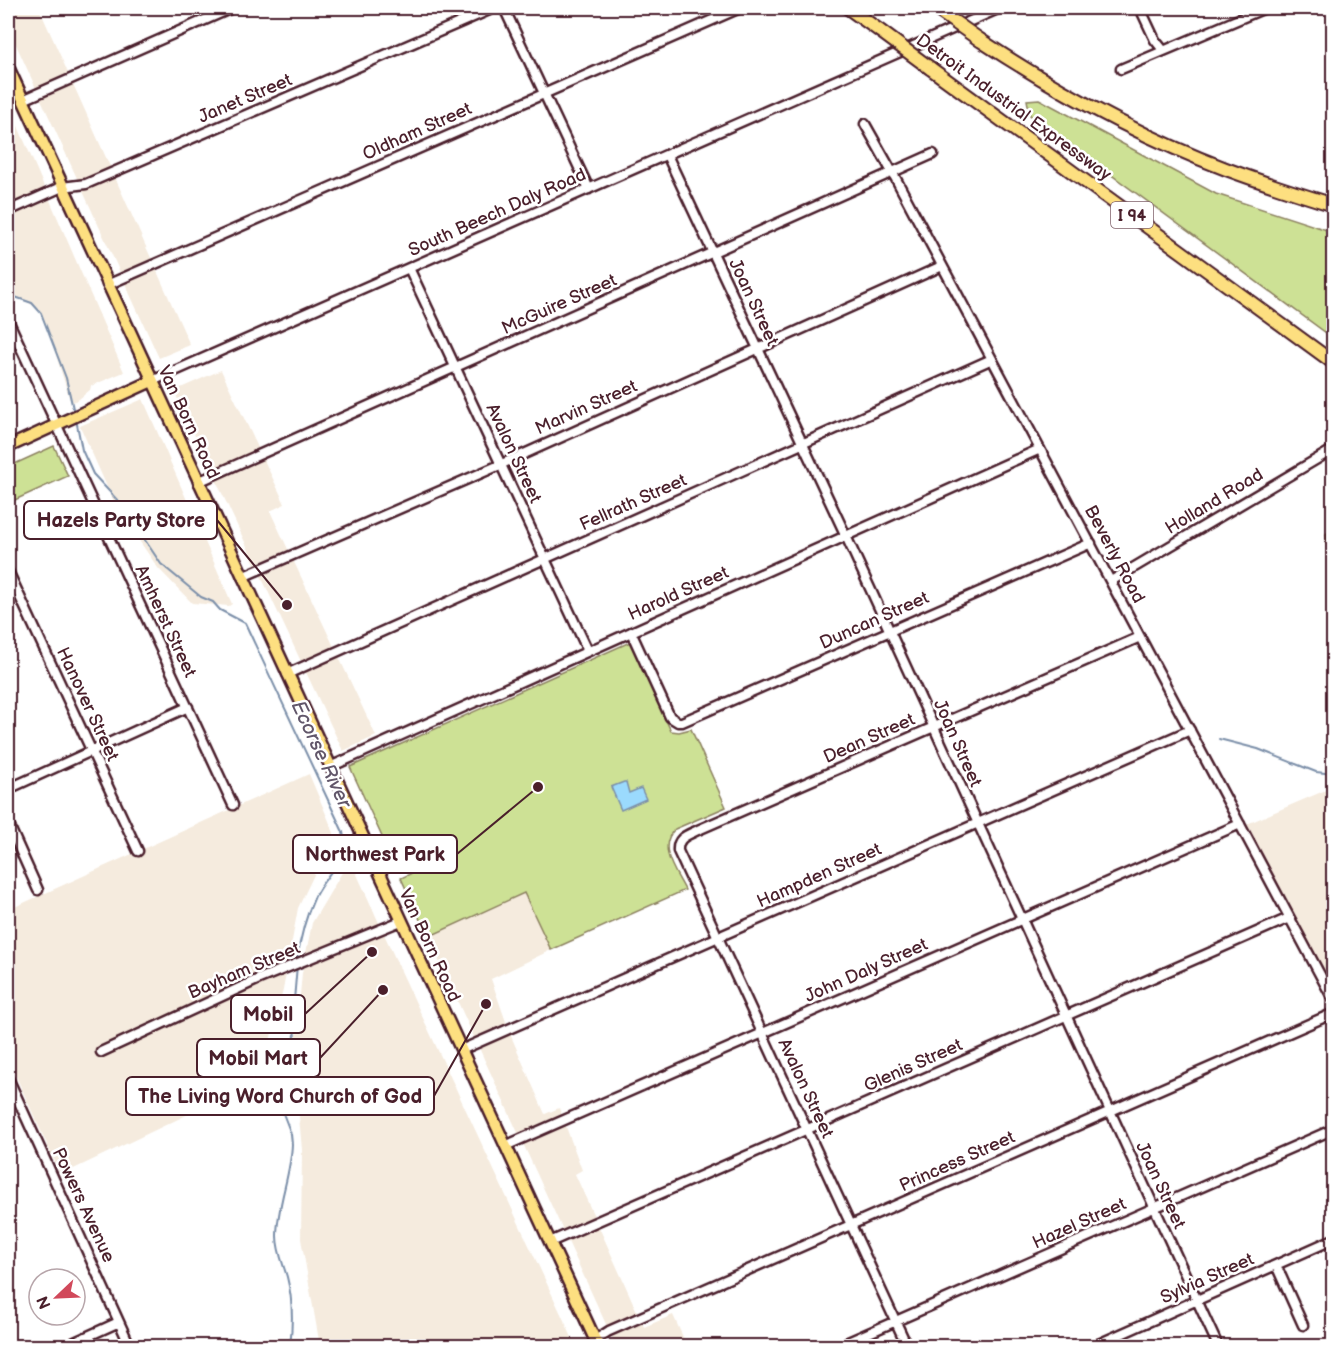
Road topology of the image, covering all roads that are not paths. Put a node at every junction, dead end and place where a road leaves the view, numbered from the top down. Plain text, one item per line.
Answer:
1 (232, 8) edge
2 (494, 8) edge
3 (504, 8) edge
4 (740, 8) edge
5 (848, 8) edge
6 (1000, 8) edge
7 (1140, 8) edge
8 (1265, 8) edge
9 (937, 9) edge
10 (1164, 50) junction
11 (8, 67) edge
12 (1121, 69) dead end
13 (544, 94) junction
14 (22, 100) junction
15 (865, 124) dead end
16 (667, 154) junction
17 (933, 154) dead end
18 (892, 171) junction
19 (62, 187) junction
20 (589, 189) junction
21 (1334, 205) edge
22 (8, 211) edge
23 (713, 253) junction
24 (942, 266) junction
25 (409, 268) junction
26 (108, 285) junction
27 (8, 320) edge
28 (758, 348) junction
29 (992, 359) junction
30 (1334, 363) edge
31 (456, 368) junction
32 (152, 381) junction
33 (56, 425) junction
34 (803, 444) junction
35 (8, 447) edge
36 (1040, 449) junction
37 (1334, 449) edge
38 (501, 464) junction
39 (198, 482) junction
40 (846, 536) junction
41 (1091, 543) junction
42 (546, 560) junction
43 (8, 571) edge
44 (242, 577) junction
45 (1111, 581) junction
46 (889, 631) junction
47 (631, 632) junction
48 (1140, 637) junction
49 (588, 651) junction
50 (287, 674) junction
51 (188, 707) junction
52 (933, 728) junction
53 (1190, 730) junction
54 (92, 751) junction
55 (330, 767) junction
56 (8, 789) edge
57 (233, 805) dead end
58 (8, 823) edge
59 (976, 823) junction
60 (1240, 824) junction
61 (679, 842) joint
62 (138, 851) dead end
63 (38, 891) dead end
64 (1289, 918) junction
65 (1021, 920) junction
66 (401, 921) junction
67 (718, 937) junction
68 (1334, 1001) edge
69 (1334, 1013) edge
70 (1065, 1017) junction
71 (763, 1033) junction
72 (461, 1050) junction
73 (101, 1052) dead end
74 (8, 1078) edge
75 (10, 1092) edge
76 (1109, 1112) junction
77 (807, 1129) junction
78 (1334, 1129) edge
79 (505, 1146) junction
80 (1154, 1208) junction
81 (851, 1226) junction
82 (1334, 1239) edge
83 (550, 1242) junction
84 (1276, 1266) junction
85 (1196, 1300) junction
86 (119, 1322) junction
87 (895, 1322) junction
88 (1302, 1325) dead end
89 (1114, 1342) edge
90 (596, 1343) edge
91 (66, 1347) edge
92 (130, 1347) edge
93 (839, 1347) edge
94 (907, 1347) edge
95 (1094, 1347) edge
96 (1218, 1347) edge

1 - 14 street
2 - 19 street, Janet Street
3 - 13 street
4 - 13 street, Oldham Street
5 - 30 highway, Detroit Industrial Expressway / I 94, bridge
6 - 16 street, South Beech Daly Road
7 - 10 street
8 - 10 street
9 - 21 highway, Detroit Industrial Expressway, bridge
10 - 12 street
11 - 14 main road, Van Born Road
13 - 20 street
13 - 26 street, Oldham Street
14 - 19 main road, Van Born Road
15 - 18 street, Beverly Road
16 - 20 street, South Beech Daly Road
16 - 23 street, Joan Street
17 - 18 street, McGuire Street
18 - 23 street, McGuire Street
18 - 24 street, Beverly Road
19 - 22 street, Janet Street
19 - 26 main road, Van Born Road
20 - 25 street, South Beech Daly Road
23 - 28 street, Joan Street
23 - 31 street, McGuire Street
24 - 28 street, Marvin Street
24 - 29 street, Beverly Road
25 - 31 street, Avalon Street
25 - 32 street, South Beech Daly Road
26 - 32 main road, Van Born Road
27 - 33 street, Amherst Street
28 - 34 street, Joan Street
28 - 38 street, Marvin Street
29 - 34 street, Fellrath Street
29 - 36 street, Beverly Road
31 - 38 street, Avalon Street
31 - 39 street, McGuire Street
32 - 33 main road, South Beech Daly Road
32 - 39 main road, Van Born Road
33 - 35 main road, South Beech Daly Road
33 - 51 street, Amherst Street
34 - 40 street, Joan Street
34 - 42 street, Fellrath Street
36 - 40 street, Harold Street
36 - 41 street, Beverly Road
37 - 45 street, Holland Road
38 - 42 street, Avalon Street
38 - 44 street, Marvin Street
39 - 44 main road, Van Born Road
40 - 46 street, Joan Street
40 - 47 street, Harold Street
41 - 45 street, Beverly Road
41 - 46 street, Duncan Street
42 - 49 street, Avalon Street
42 - 50 street, Fellrath Street
43 - 54 street, Hanover Street
44 - 50 main road, Van Born Road
45 - 48 street, Beverly Road
46 - 47 street, Duncan Street
46 - 52 street, Joan Street
47 - 49 street, Harold Street
48 - 52 street, Dean Street
48 - 53 street, Beverly Road
49 - 55 street, Harold Street
50 - 55 main road, Van Born Road
51 - 54 street
51 - 57 street, Amherst Street
52 - 59 street, Joan Street
52 - 61 street, Dean Street
53 - 59 street, Hampden Street
53 - 60 street, Beverly Road
54 - 56 street
54 - 62 street, Hanover Street
55 - 66 main road, Van Born Road
58 - 63 street
59 - 65 street, Joan Street
59 - 67 street, Hampden Street
60 - 64 street, Beverly Road
60 - 65 street, John Daly Street
61 - 67 street, Avalon Street
64 - 68 street, Beverly Road
64 - 70 street, Glenis Street
65 - 70 street, Joan Street
65 - 71 street, John Daly Street
66 - 72 main road, Van Born Road
66 - 73 street, Bayham Street
67 - 71 street, Avalon Street
67 - 72 street, Hampden Street
69 - 76 street, Princess Street
70 - 76 street, Joan Street
70 - 77 street, Glenis Street
71 - 77 street, Avalon Street
71 - 79 street, John Daly Street
72 - 79 main road, Van Born Road
74 - 75 street, Powers Avenue
75 - 86 street, Powers Avenue
76 - 80 street, Joan Street
76 - 81 street, Princess Street
77 - 81 street, Avalon Street
77 - 83 street, Glenis Street
78 - 80 street, Hazel Street
79 - 83 main road, Van Born Road
80 - 85 street, Joan Street
80 - 87 street, Hazel Street
81 - 87 street, Avalon Street
81 - 90 street, Princess Street
82 - 84 street, Sylvia Street
83 - 90 main road, Van Born Road
84 - 85 street, Sylvia Street
84 - 88 street
85 - 89 street, Sylvia Street
85 - 96 street, Joan Street
86 - 91 street
86 - 92 street, Powers Avenue
87 - 93 street, Hazel Street
87 - 94 street, Avalon Street
89 - 95 street, Sylvia Street

